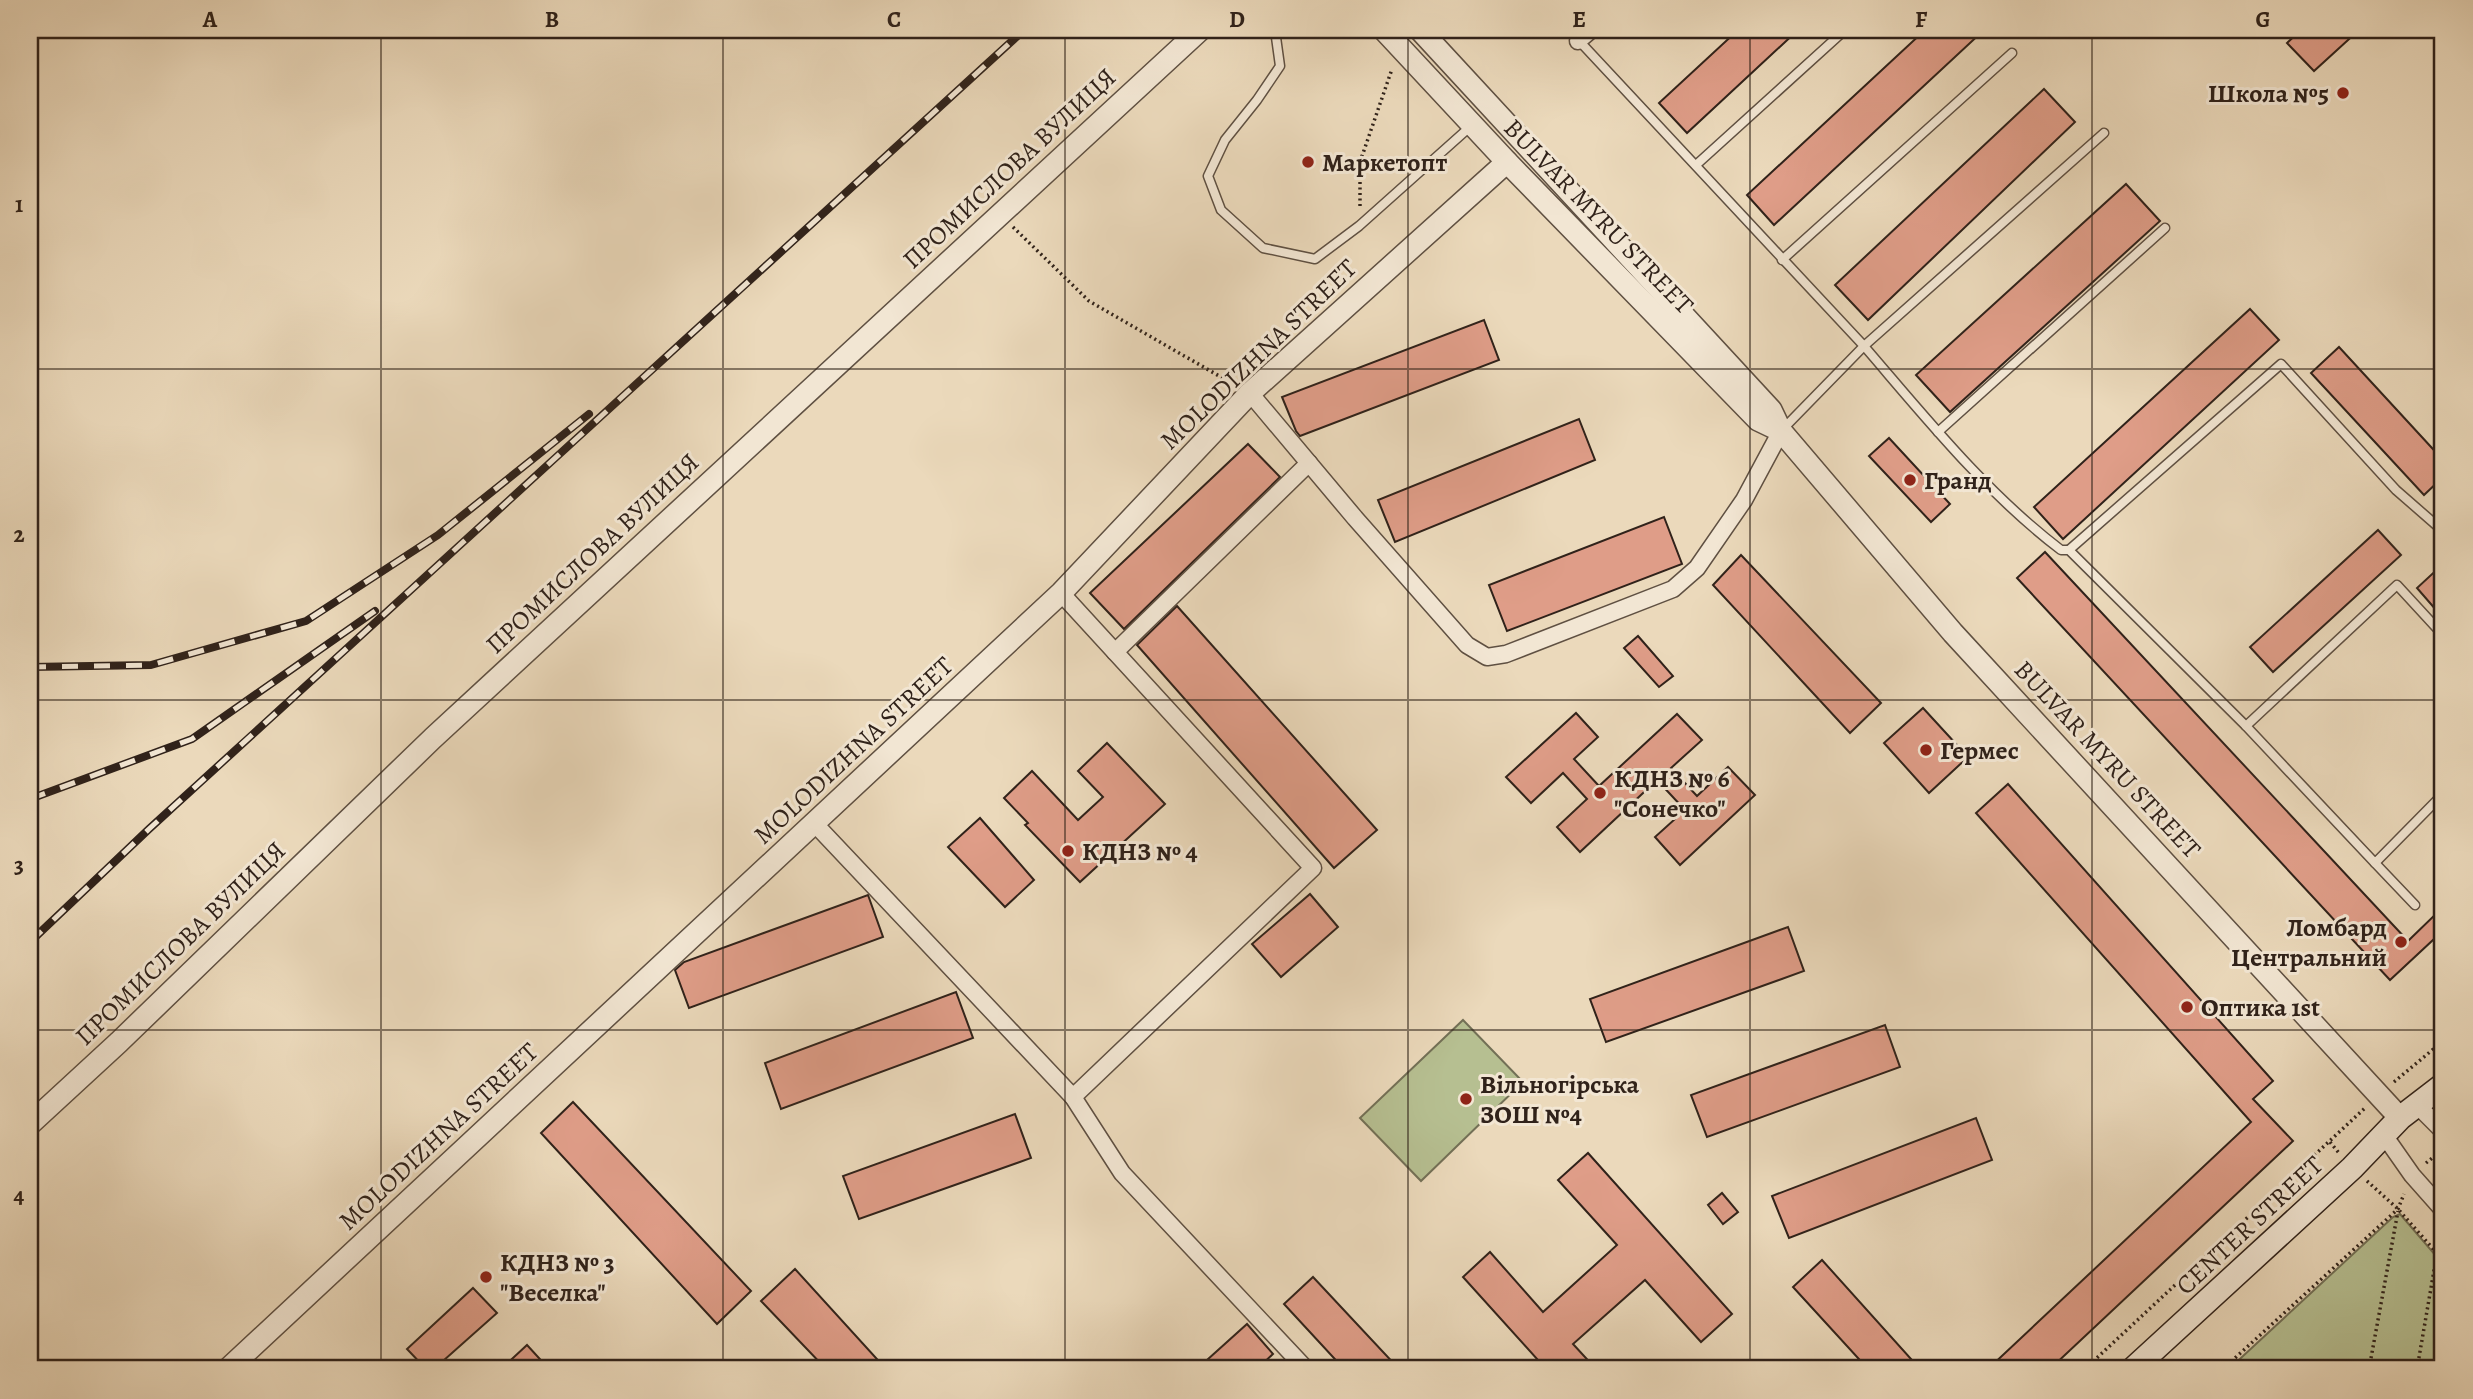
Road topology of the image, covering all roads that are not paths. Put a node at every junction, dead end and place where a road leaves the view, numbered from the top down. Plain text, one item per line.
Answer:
1 (1200, 30) edge
2 (1275, 30) edge
3 (1384, 30) edge
4 (1420, 30) edge
5 (1844, 30) edge
6 (1579, 33) edge
7 (2012, 53) dead end
8 (1473, 124) junction
9 (2104, 133) dead end
10 (1507, 162) junction
11 (1696, 165) junction
12 (2165, 228) dead end
13 (1782, 260) junction
14 (1864, 346) junction
15 (1251, 393) junction
16 (1781, 431) junction
17 (1938, 432) junction
18 (1309, 463) junction
19 (2443, 531) edge
20 (2069, 550) junction
21 (1061, 593) junction
22 (2443, 635) edge
23 (1115, 652) junction
24 (2246, 726) junction
25 (2443, 794) edge
26 (815, 824) junction
27 (2375, 863) junction
28 (2415, 905) dead end
29 (2443, 1085) edge
30 (1073, 1097) junction
31 (2409, 1112) junction
32 (30, 1124) edge
33 (2443, 1131) edge
34 (2384, 1135) junction
35 (2443, 1210) edge
36 (228, 1369) edge
37 (1306, 1369) edge
38 (2133, 1369) edge

1 - 32 street, ПРОМИСЛОВА ВУЛИЦЯ
2 - 8 lane
3 - 8 street, BULVAR MYRU STREET
4 - 16 street, BULVAR MYRU STREET
5 - 11 lane
6 - 11 lane
7 - 13 lane
8 - 10 street, BULVAR MYRU STREET
9 - 14 lane
10 - 15 street, MOLODIZHNA STREET
10 - 16 street, BULVAR MYRU STREET
11 - 13 lane
12 - 17 lane
13 - 14 lane
14 - 16 lane
14 - 17 lane
15 - 18 street
15 - 21 street, MOLODIZHNA STREET
16 - 18 street
16 - 31 street, BULVAR MYRU STREET
17 - 20 lane
18 - 23 street
19 - 20 lane
20 - 24 lane
21 - 23 street
21 - 26 street, MOLODIZHNA STREET
22 - 24 lane
23 - 30 street
24 - 27 lane
25 - 27 lane
26 - 30 street
26 - 36 street, MOLODIZHNA STREET
27 - 28 lane
29 - 31 main road, CENTER STREET
30 - 37 street
31 - 33 street, BULVAR MYRU STREET
31 - 34 main road, CENTER STREET
34 - 35 street
34 - 38 main road, CENTER STREET

